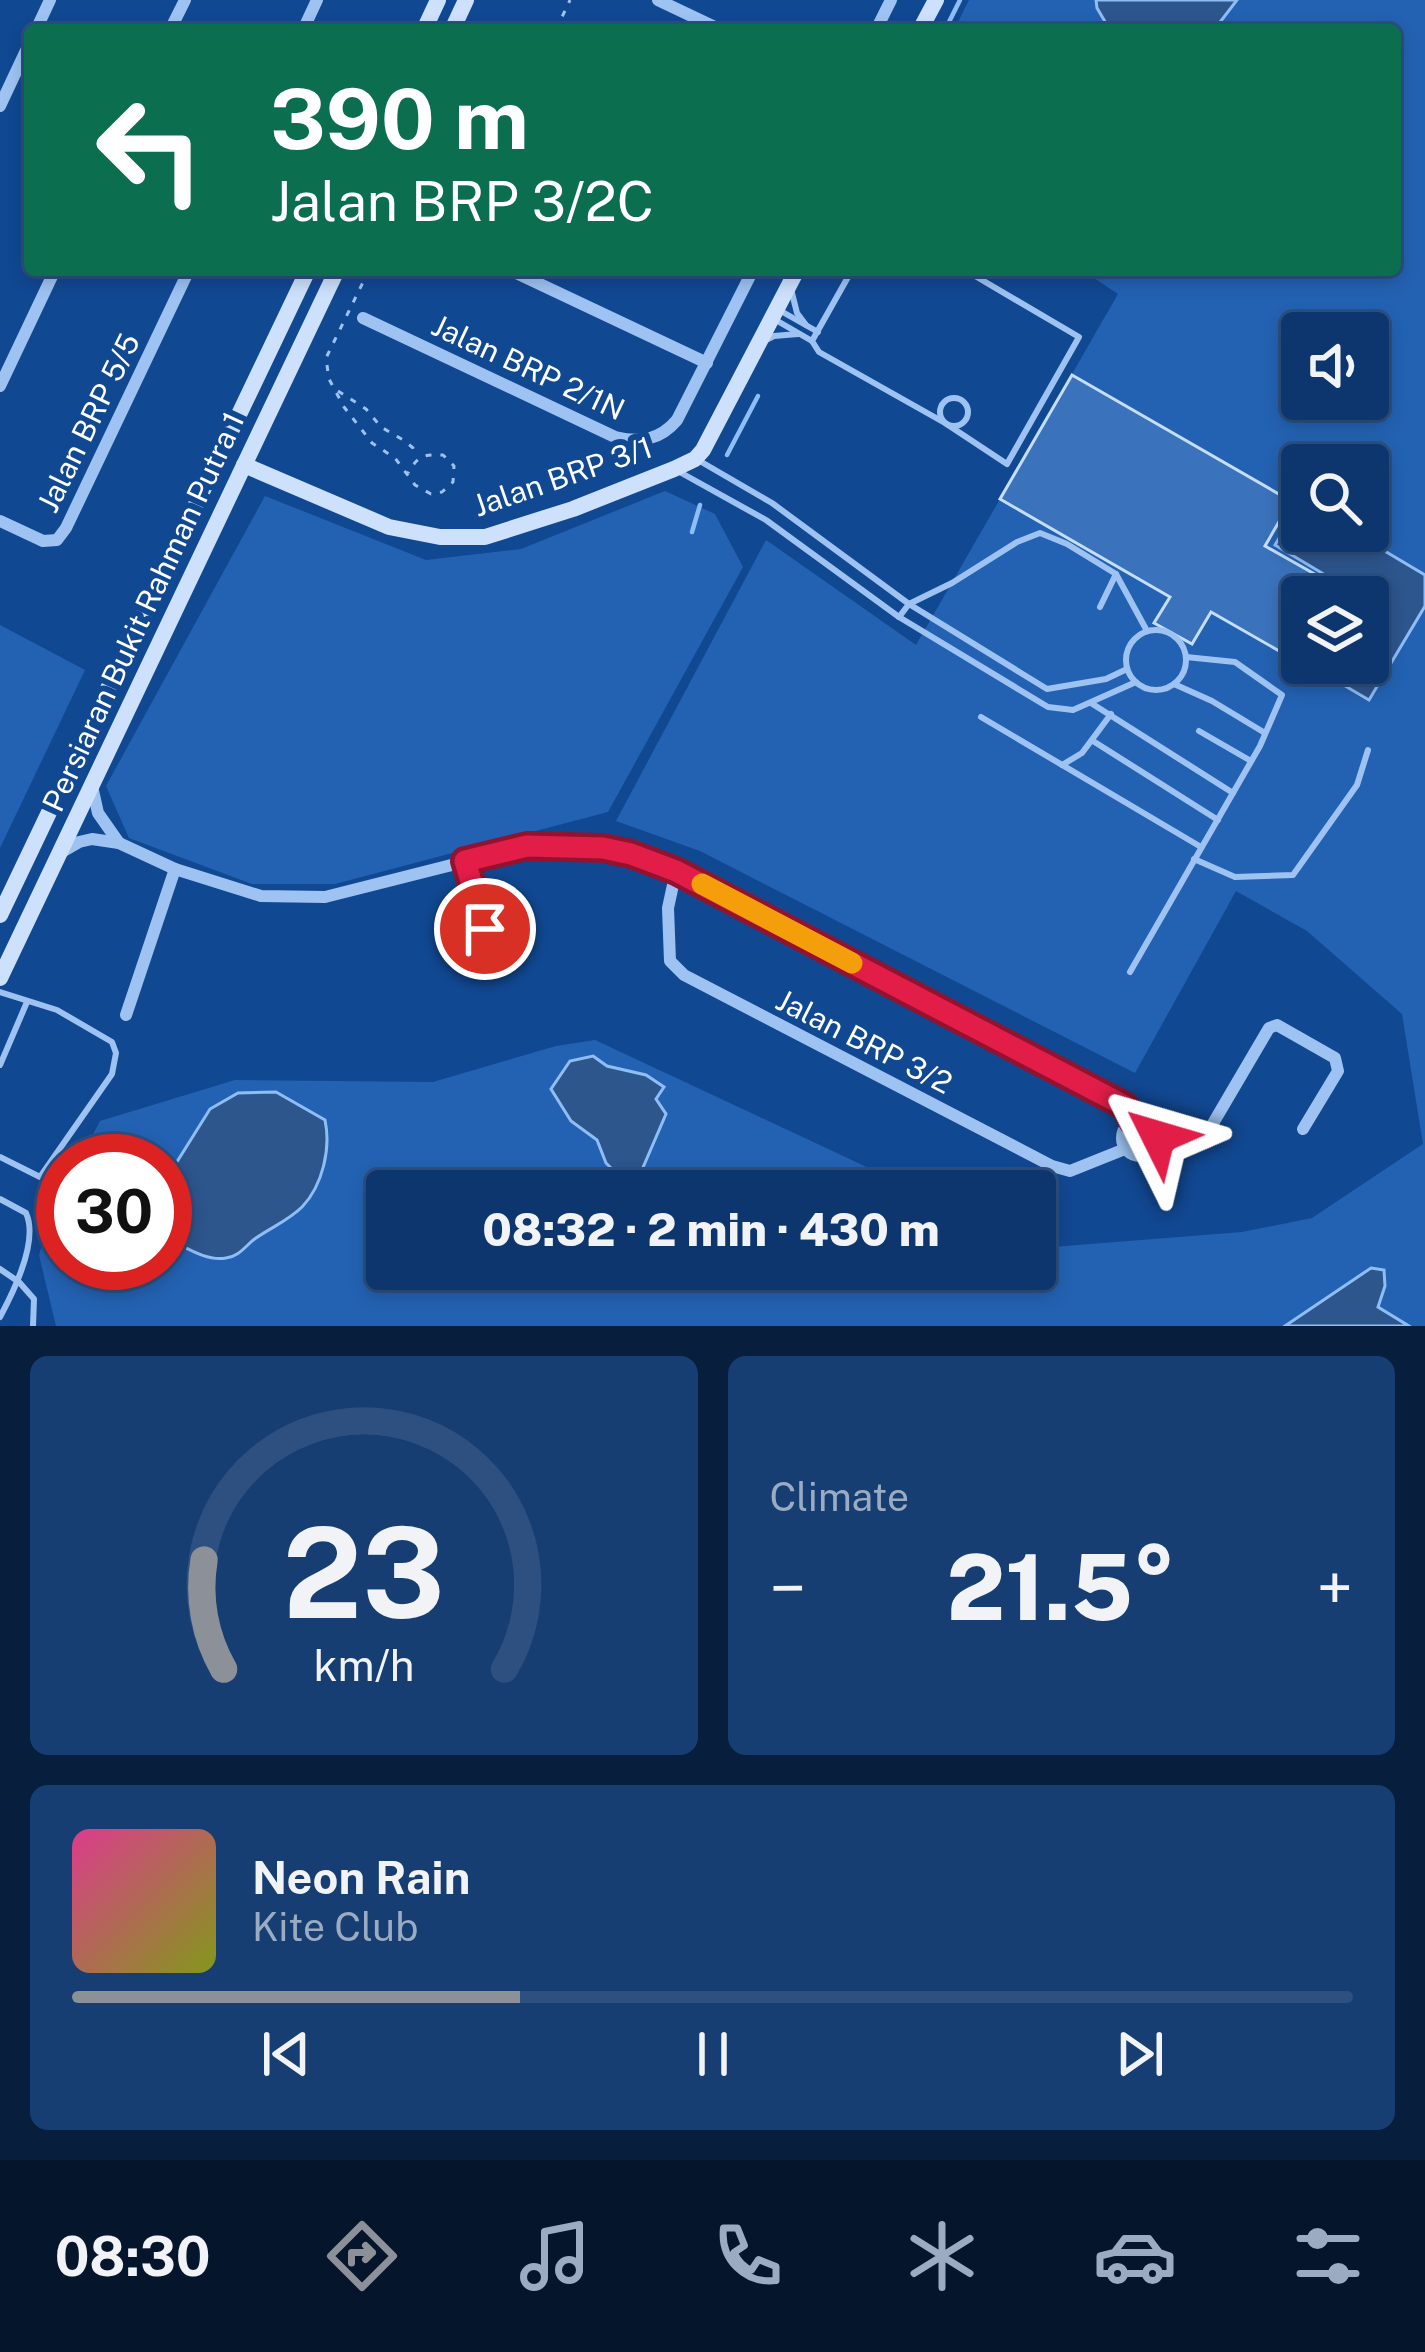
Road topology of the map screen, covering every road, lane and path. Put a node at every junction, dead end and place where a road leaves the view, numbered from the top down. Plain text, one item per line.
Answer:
1 (658, 0) edge
2 (708, 24) edge
3 (24, 55) edge
4 (0, 106) edge
5 (53, 276) edge
6 (186, 276) edge
7 (305, 276) edge
8 (335, 276) edge
9 (366, 276) edge
10 (523, 276) edge
11 (749, 276) edge
12 (794, 276) edge
13 (849, 276) edge
14 (975, 276) edge
15 (775, 313) junction
16 (363, 319) dead end
17 (806, 325) junction
18 (818, 332) junction
19 (802, 334) junction
20 (812, 341) junction
21 (760, 344) junction
22 (707, 363) junction
23 (0, 386) edge
24 (335, 389) junction
25 (945, 423) junction
26 (233, 426) junction
27 (417, 458) junction
28 (695, 459) junction
29 (244, 465) junction
30 (674, 469) junction
31 (407, 473) junction
32 (0, 521) edge
33 (1009, 548) junction
34 (1017, 556) dead end
35 (169, 560) junction
36 (1116, 574) junction
37 (909, 604) junction
38 (1100, 607) dead end
39 (899, 617) junction
40 (1147, 631) junction
41 (1186, 657) junction
42 (1127, 669) junction
43 (1136, 682) junction
44 (1174, 684) junction
45 (1090, 703) junction
46 (1111, 714) junction
47 (981, 717) dead end
48 (1199, 731) dead end
49 (1265, 733) junction
50 (1094, 740) junction
51 (1368, 750) dead end
52 (1251, 761) junction
53 (1062, 765) junction
54 (92, 785) junction
55 (1233, 793) junction
56 (1218, 820) junction
57 (119, 843) junction
58 (1202, 847) junction
59 (59, 854) junction
60 (1194, 860) junction
61 (465, 861) junction
62 (175, 869) junction
63 (676, 871) junction
64 (0, 915) edge
65 (485, 929) dead end
66 (1130, 972) dead end
67 (0, 978) edge
68 (0, 992) edge
69 (28, 1001) junction
70 (126, 1015) dead end
71 (0, 1065) edge
72 (1133, 1121) junction
73 (1304, 1129) dead end
74 (1157, 1143) junction
75 (1125, 1149) junction
76 (0, 1157) edge
77 (0, 1199) edge
78 (0, 1269) edge
79 (19, 1282) junction
80 (0, 1317) edge
81 (33, 1326) edge

1 - 2 street
3 - 4 street
5 - 23 street
6 - 32 street, Jalan BRP 5/5
7 - 26 main road, Persiaran Bukit Rahman Putra 1
8 - 29 main road, Persiaran Bukit Rahman Putra 1
9 - 24 path
10 - 22 street
11 - 22 street, Jalan BRP 2/1N
12 - 15 main road, Jalan BRP 3/1
12 - 17 lane
13 - 18 lane
14 - 25 lane
15 - 17 lane
15 - 19 lane
15 - 21 main road, Jalan BRP 3/1
16 - 22 street, Jalan BRP 2/1N
17 - 18 lane
18 - 20 lane
19 - 20 lane
19 - 21 lane
20 - 25 lane
21 - 28 main road, Jalan BRP 3/1
24 - 27 path
24 - 31 path
25 - 25 lane
26 - 29 main road
26 - 35 main road, Persiaran Bukit Rahman Putra 1
27 - 31 path
27 - 31 path
28 - 30 main road, Jalan BRP 3/1
28 - 37 lane
29 - 30 main road, Jalan BRP 3/1
29 - 35 main road
29 - 54 main road, Persiaran Bukit Rahman Putra 1
30 - 39 lane
33 - 34 lane
33 - 36 lane
33 - 37 lane
35 - 64 main road, Persiaran Bukit Rahman Putra 1
36 - 38 lane
36 - 40 lane
37 - 39 lane
37 - 42 lane
39 - 45 lane
40 - 41 lane
40 - 42 lane
41 - 44 lane
41 - 49 lane
42 - 43 lane
43 - 44 lane
43 - 45 lane
44 - 49 lane
45 - 46 lane
46 - 50 lane
46 - 55 lane
47 - 53 lane
48 - 52 lane
49 - 52 lane
50 - 53 lane
50 - 56 lane
51 - 60 lane
52 - 55 lane
53 - 58 lane
54 - 57 street
54 - 59 main road, Persiaran Bukit Rahman Putra 1
55 - 56 lane
56 - 58 lane
57 - 59 street
57 - 62 street, Jalan BRP 3/2
58 - 60 lane
59 - 67 main road, Persiaran Bukit Rahman Putra 1
60 - 66 lane
61 - 62 street, Jalan BRP 3/2
61 - 63 street, Jalan BRP 3/2
61 - 65 street
62 - 70 street
63 - 72 street, Jalan BRP 3/2
63 - 75 street, Jalan BRP 3/2
68 - 69 lane
69 - 71 lane
69 - 76 lane
72 - 74 street
72 - 75 street
73 - 74 street
74 - 75 street
77 - 79 lane
78 - 79 lane
79 - 80 lane
79 - 81 lane

